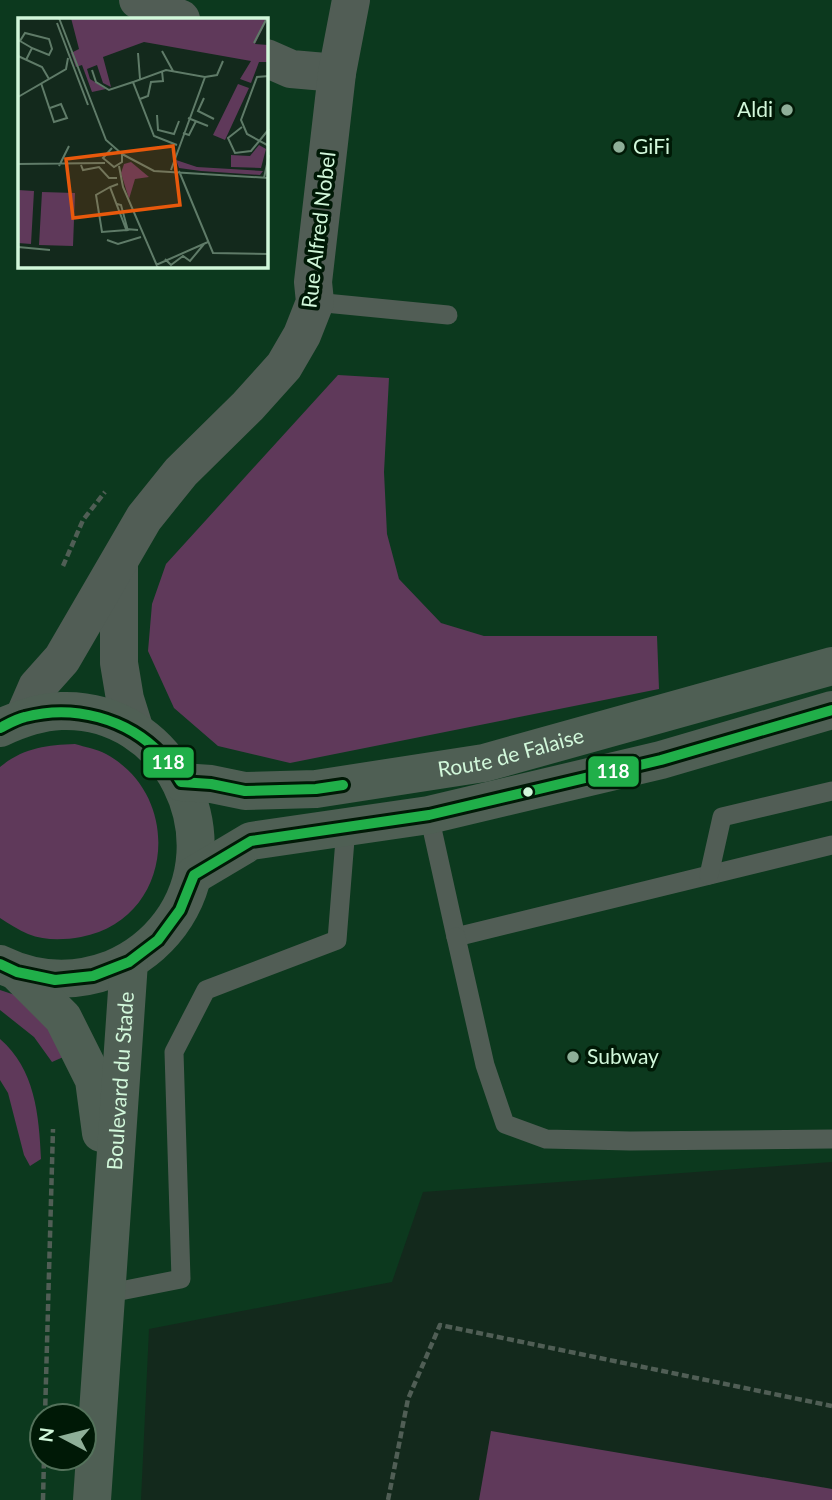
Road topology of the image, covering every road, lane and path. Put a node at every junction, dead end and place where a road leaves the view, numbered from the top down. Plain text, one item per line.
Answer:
1 (138, 0) edge
2 (351, 0) edge
3 (179, 18) edge
4 (268, 59) edge
5 (337, 73) junction
6 (315, 302) junction
7 (448, 315) dead end
8 (107, 490) dead end
9 (119, 563) junction
10 (62, 570) dead end
11 (832, 666) edge
12 (832, 710) edge
13 (12, 723) edge
14 (135, 732) junction
15 (181, 782) junction
16 (832, 791) edge
17 (429, 815) junction
18 (345, 827) junction
19 (832, 845) edge
20 (194, 875) junction
21 (709, 875) junction
22 (456, 937) junction
23 (129, 962) junction
24 (9, 968) edge
25 (53, 1116) dead end
26 (832, 1139) edge
27 (111, 1201) junction
28 (105, 1294) junction
29 (45, 1402) edge
30 (832, 1406) edge
31 (44, 1472) edge
32 (43, 1500) edge
33 (92, 1500) edge
34 (388, 1500) edge

1 - 3 street
2 - 5 street, Rue Alfred Nobel
4 - 5 street
5 - 6 street, Rue Alfred Nobel
6 - 7 lane
6 - 9 street, Rue Alfred Nobel
8 - 10 path
9 - 13 street, Rue Alfred Nobel
9 - 14 street, Rue Alfred Nobel
11 - 15 main road, Route de Falaise
12 - 17 main road, Route de Falaise
13 - 14 main road
14 - 15 main road
15 - 20 main road
16 - 21 lane
17 - 18 main road, Route de Falaise
17 - 22 lane
18 - 20 main road, Route de Falaise
18 - 28 lane
19 - 21 lane
20 - 23 main road
21 - 22 lane
22 - 26 lane
23 - 24 main road
23 - 27 main road, Boulevard du Stade
24 - 27 main road, Boulevard du Stade
25 - 29 path
27 - 28 main road, Boulevard du Stade
28 - 33 main road, Boulevard du Stade
30 - 34 path
31 - 32 path

